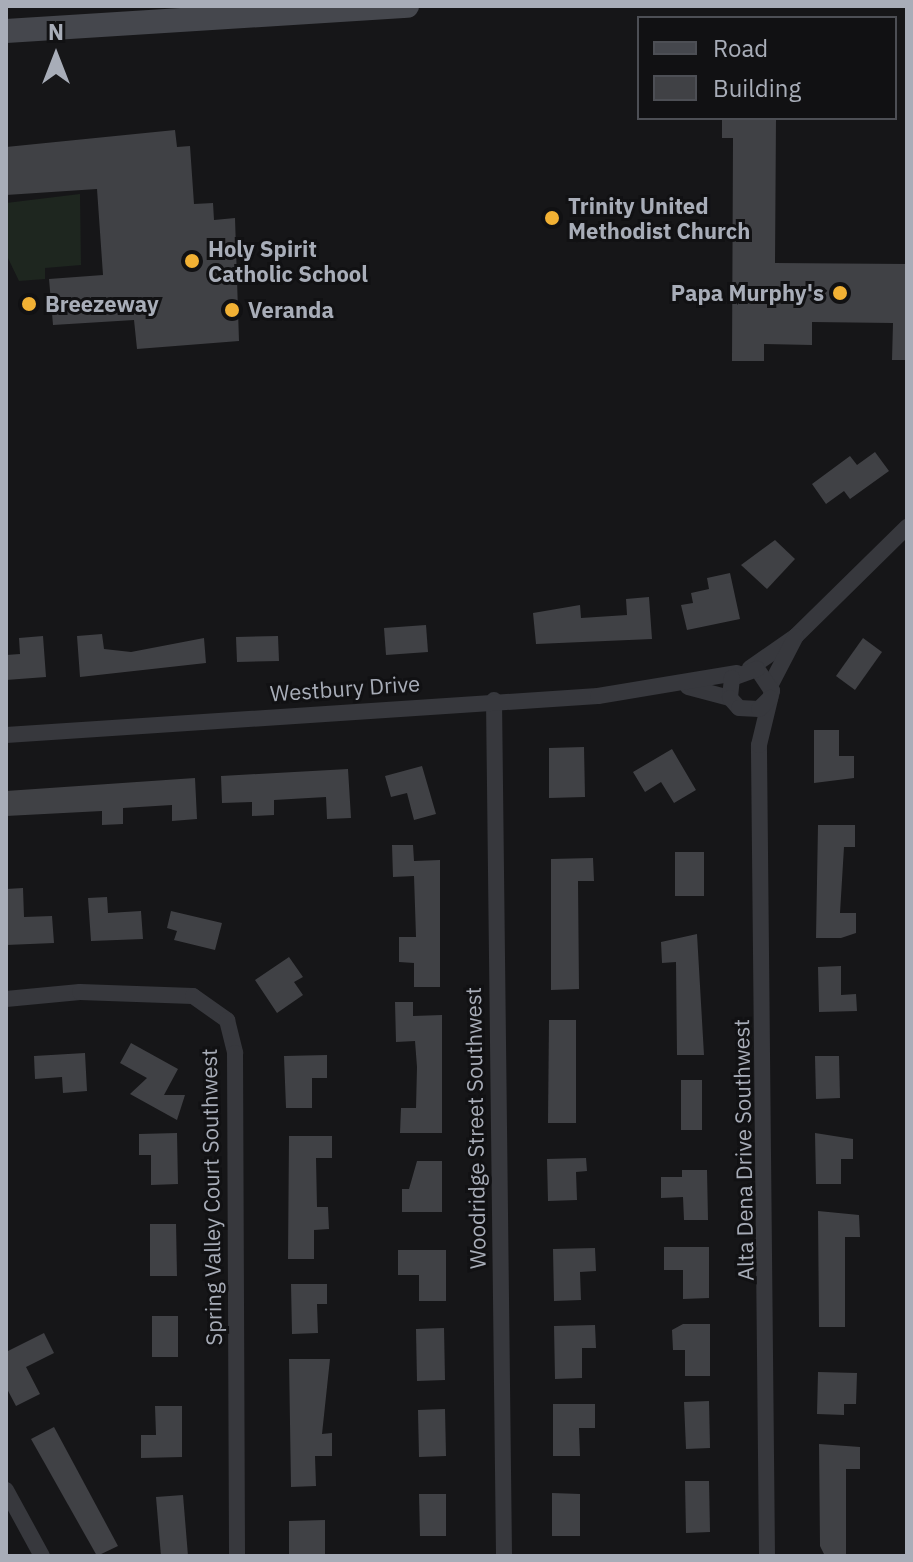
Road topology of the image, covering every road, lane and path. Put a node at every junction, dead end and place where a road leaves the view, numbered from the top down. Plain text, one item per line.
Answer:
1 (407, 6) edge
2 (87, 16) edge
3 (113, 16) edge
4 (6, 31) edge
5 (907, 527) edge
6 (796, 636) junction
7 (743, 670) junction
8 (686, 686) junction
9 (770, 691) junction
10 (494, 700) junction
11 (735, 703) junction
12 (6, 735) edge
13 (759, 745) junction
14 (6, 999) edge
15 (6, 1490) edge
16 (42, 1556) edge
17 (237, 1556) edge
18 (504, 1556) edge
19 (767, 1556) edge

1 - 3 main road
2 - 3 main road
2 - 4 main road
5 - 6 street, Westbury Drive
6 - 7 street, Westbury Drive
6 - 9 street, Westbury Drive
7 - 8 street, Westbury Drive
7 - 9 street
7 - 11 street
8 - 10 street, Westbury Drive
8 - 11 street, Westbury Drive
9 - 11 street
9 - 13 street, Alta Dena Drive Southwest
10 - 12 street, Westbury Drive
10 - 18 street, Woodridge Street Southwest
11 - 13 street, Alta Dena Drive Southwest
13 - 19 street, Alta Dena Drive Southwest
14 - 17 street, Spring Valley Court Southwest
15 - 16 street

